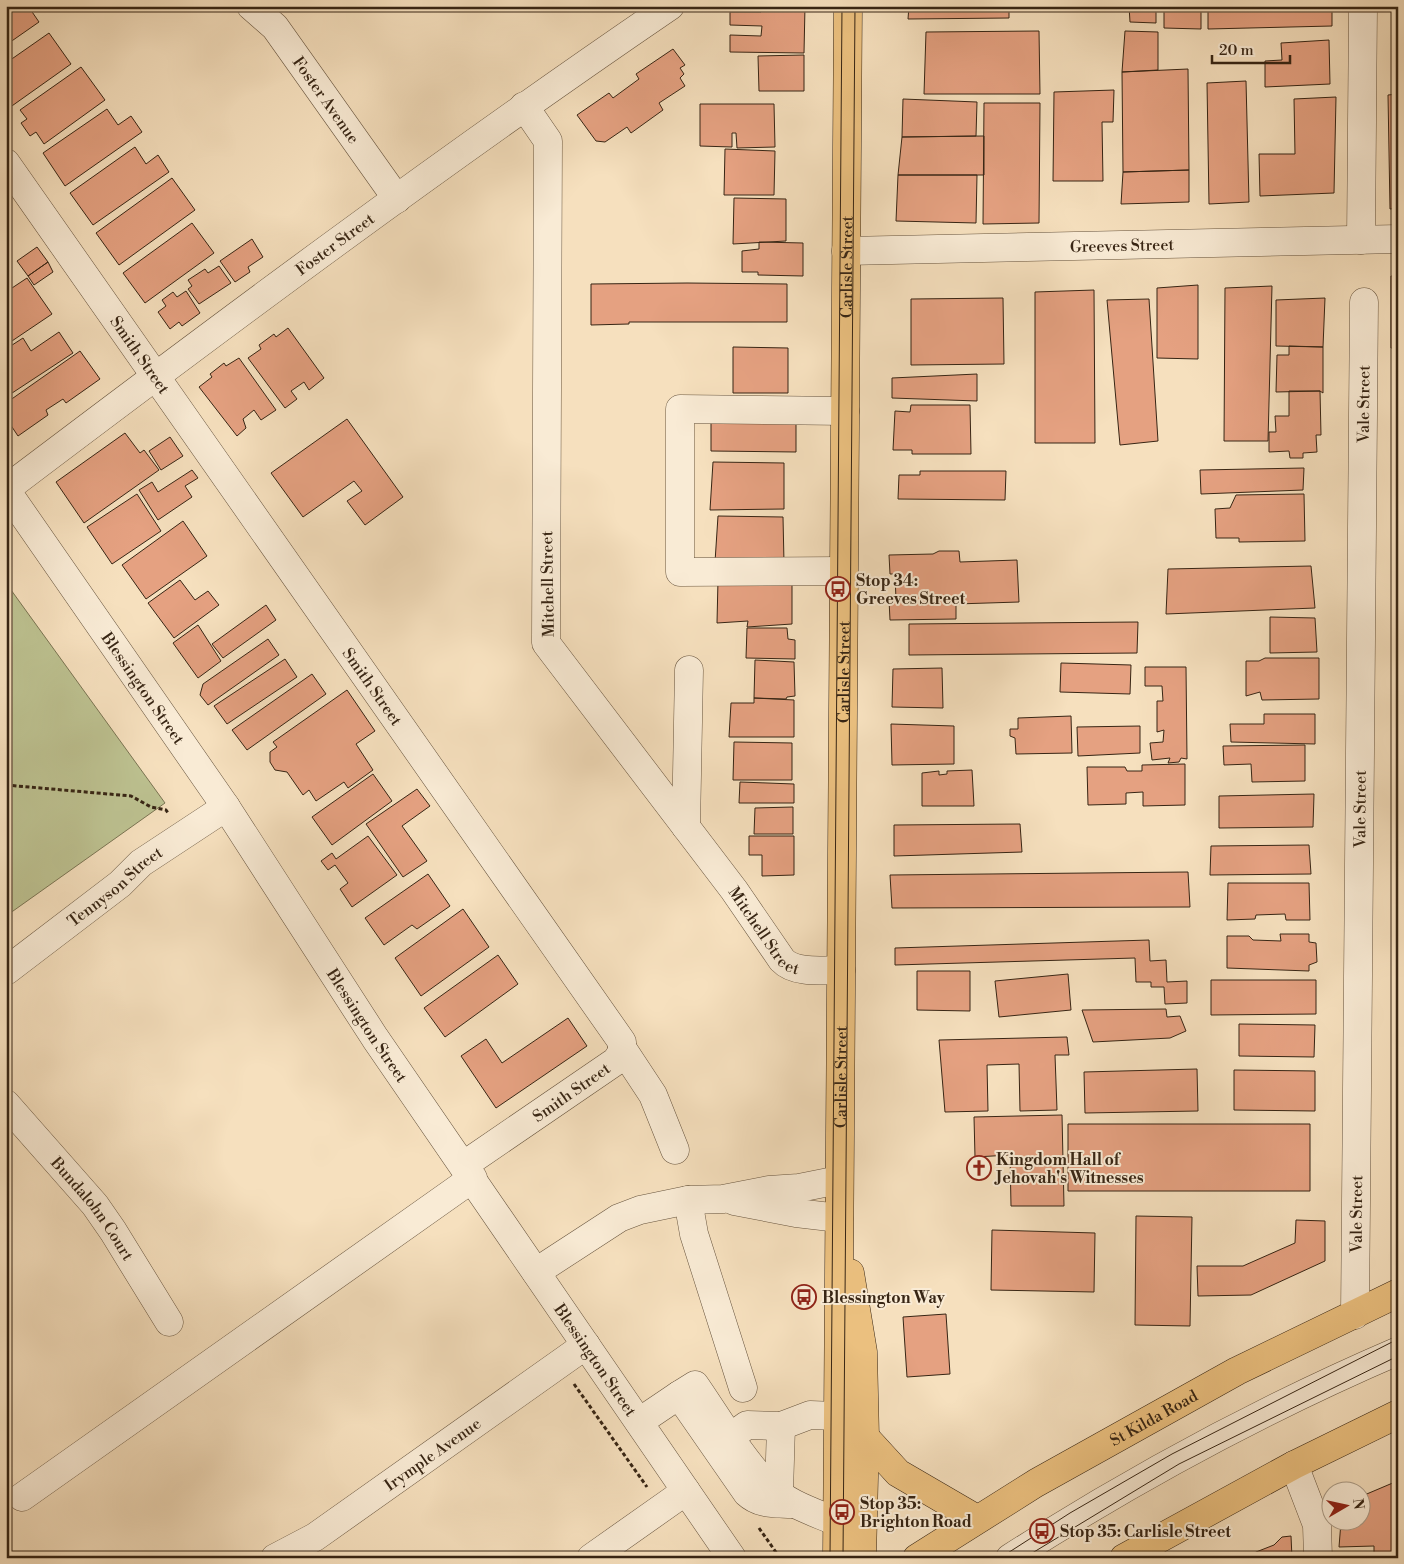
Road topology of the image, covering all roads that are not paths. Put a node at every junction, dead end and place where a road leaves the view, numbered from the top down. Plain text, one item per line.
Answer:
1 (251, 6) edge
2 (670, 6) edge
3 (848, 6) edge
4 (1363, 6) edge
5 (524, 106) junction
6 (6, 163) edge
7 (397, 199) junction
8 (1398, 239) edge
9 (1361, 240) junction
10 (846, 251) junction
11 (1364, 302) dead end
12 (156, 376) junction
13 (845, 411) junction
14 (6, 490) edge
15 (844, 571) junction
16 (689, 670) dead end
17 (226, 807) junction
18 (686, 827) junction
19 (841, 970) junction
20 (6, 971) edge
21 (622, 1048) junction
22 (6, 1104) edge
23 (675, 1150) dead end
24 (469, 1171) junction
25 (838, 1180) junction
26 (724, 1199) junction
27 (688, 1200) junction
28 (839, 1218) junction
29 (536, 1272) junction
30 (1398, 1293) edge
31 (1355, 1315) junction
32 (169, 1322) dead end
33 (586, 1345) junction
34 (1398, 1350) edge
35 (743, 1388) dead end
36 (1398, 1414) edge
37 (836, 1416) junction
38 (639, 1422) junction
39 (772, 1426) junction
40 (865, 1437) junction
41 (723, 1442) junction
42 (1294, 1465) junction
43 (686, 1491) junction
44 (778, 1491) junction
45 (22, 1497) dead end
46 (977, 1519) junction
47 (837, 1522) junction
48 (275, 1558) edge
49 (590, 1558) edge
50 (732, 1558) edge
51 (837, 1558) edge
52 (862, 1558) edge
53 (917, 1558) edge
54 (1010, 1558) edge
55 (1124, 1558) edge
56 (1318, 1558) edge

1 - 7 street, Foster Avenue
2 - 5 street, Foster Street
3 - 10 main road, Carlisle Street
4 - 9 street
5 - 7 street, Foster Street
5 - 18 street, Mitchell Street
6 - 12 street, Smith Street
7 - 12 street, Foster Street
8 - 9 street, Greeves Street
9 - 10 street, Greeves Street
10 - 13 main road, Carlisle Street
11 - 31 street, Vale Street
12 - 14 street, Foster Street
12 - 21 street, Smith Street
13 - 15 main road, Carlisle Street
13 - 15 street
14 - 17 street, Blessington Street
15 - 19 main road, Carlisle Street
16 - 18 street
17 - 20 street, Tennyson Street
17 - 24 street, Blessington Street
18 - 19 street, Mitchell Street
19 - 25 main road, Carlisle Street
21 - 23 street
21 - 24 street, Smith Street
22 - 32 street, Bundalohn Court
24 - 29 street, Blessington Street
24 - 45 street, Smith Street
25 - 26 street
25 - 28 main road, Carlisle Street
26 - 27 street
26 - 28 street
27 - 29 street
27 - 35 street
28 - 37 main road, Carlisle Street
28 - 40 main road, Carlisle Street
29 - 33 street, Blessington Street
30 - 31 main road, St Kilda Road
31 - 46 main road, St Kilda Road
33 - 38 street, Blessington Street
33 - 48 street, Irymple Avenue
34 - 54 street
36 - 42 main road
37 - 39 street
37 - 47 main road, Carlisle Street
38 - 41 street
38 - 43 street, Blessington Street
39 - 41 street
39 - 44 street
40 - 46 main road
40 - 52 main road, Carlisle Street
41 - 44 street
41 - 44 street
42 - 55 main road
42 - 56 street
43 - 49 street
43 - 50 street, Blessington Street
44 - 47 street
46 - 53 main road, St Kilda Road
47 - 51 main road, Carlisle Street

